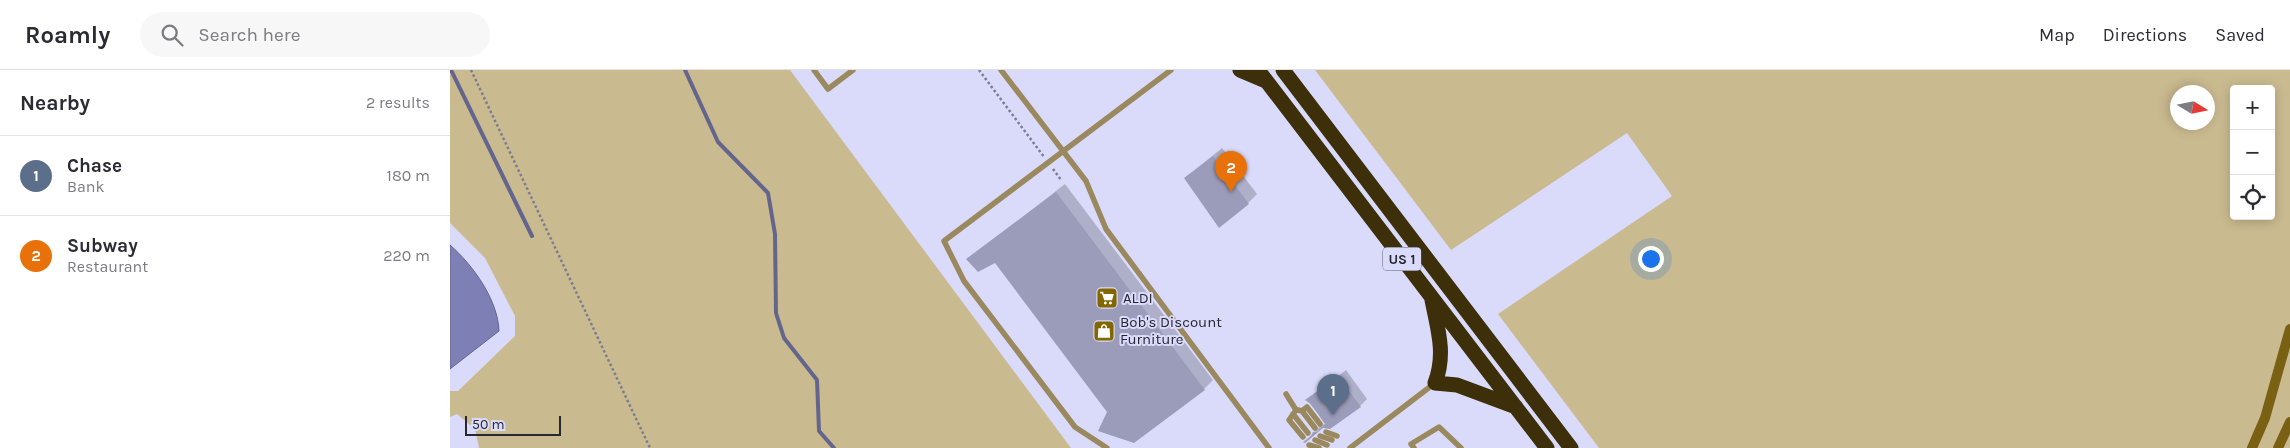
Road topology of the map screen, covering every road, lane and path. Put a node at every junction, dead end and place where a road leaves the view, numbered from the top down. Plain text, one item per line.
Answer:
1 (471, 70) edge
2 (814, 70) edge
3 (853, 70) edge
4 (979, 70) edge
5 (1001, 70) edge
6 (1172, 70) edge
7 (1240, 70) edge
8 (1283, 70) edge
9 (1262, 75) edge
10 (1062, 151) junction
11 (1048, 162) junction
12 (1061, 180) dead end
13 (1431, 296) junction
14 (2290, 328) edge
15 (1435, 383) junction
16 (1286, 394) dead end
17 (1516, 408) junction
18 (1297, 412) junction
19 (2290, 422) edge
20 (1317, 426) dead end
21 (1306, 434) dead end
22 (1323, 434) dead end
23 (1335, 438) dead end
24 (1314, 440) dead end
25 (1309, 444) dead end
26 (1326, 444) dead end
27 (650, 448) edge
28 (1107, 448) edge
29 (1269, 448) edge
30 (1319, 448) edge
31 (1350, 448) edge
32 (1414, 448) edge
33 (1461, 448) edge
34 (1547, 448) edge
35 (1571, 448) edge
36 (2252, 448) edge
37 (2278, 448) edge

1 - 27 path
2 - 3 lane
4 - 11 path
5 - 10 lane
6 - 10 lane
7 - 9 highway
8 - 35 highway, US 1
9 - 13 highway, US 1
10 - 11 lane
10 - 29 lane
11 - 12 path
11 - 28 lane
13 - 15 highway
13 - 17 highway, US 1
14 - 36 street
15 - 17 highway
15 - 31 lane
16 - 18 lane
17 - 34 highway, US 1
18 - 20 lane
18 - 21 lane
19 - 37 street
22 - 23 lane
24 - 26 lane
25 - 30 lane
32 - 33 lane

